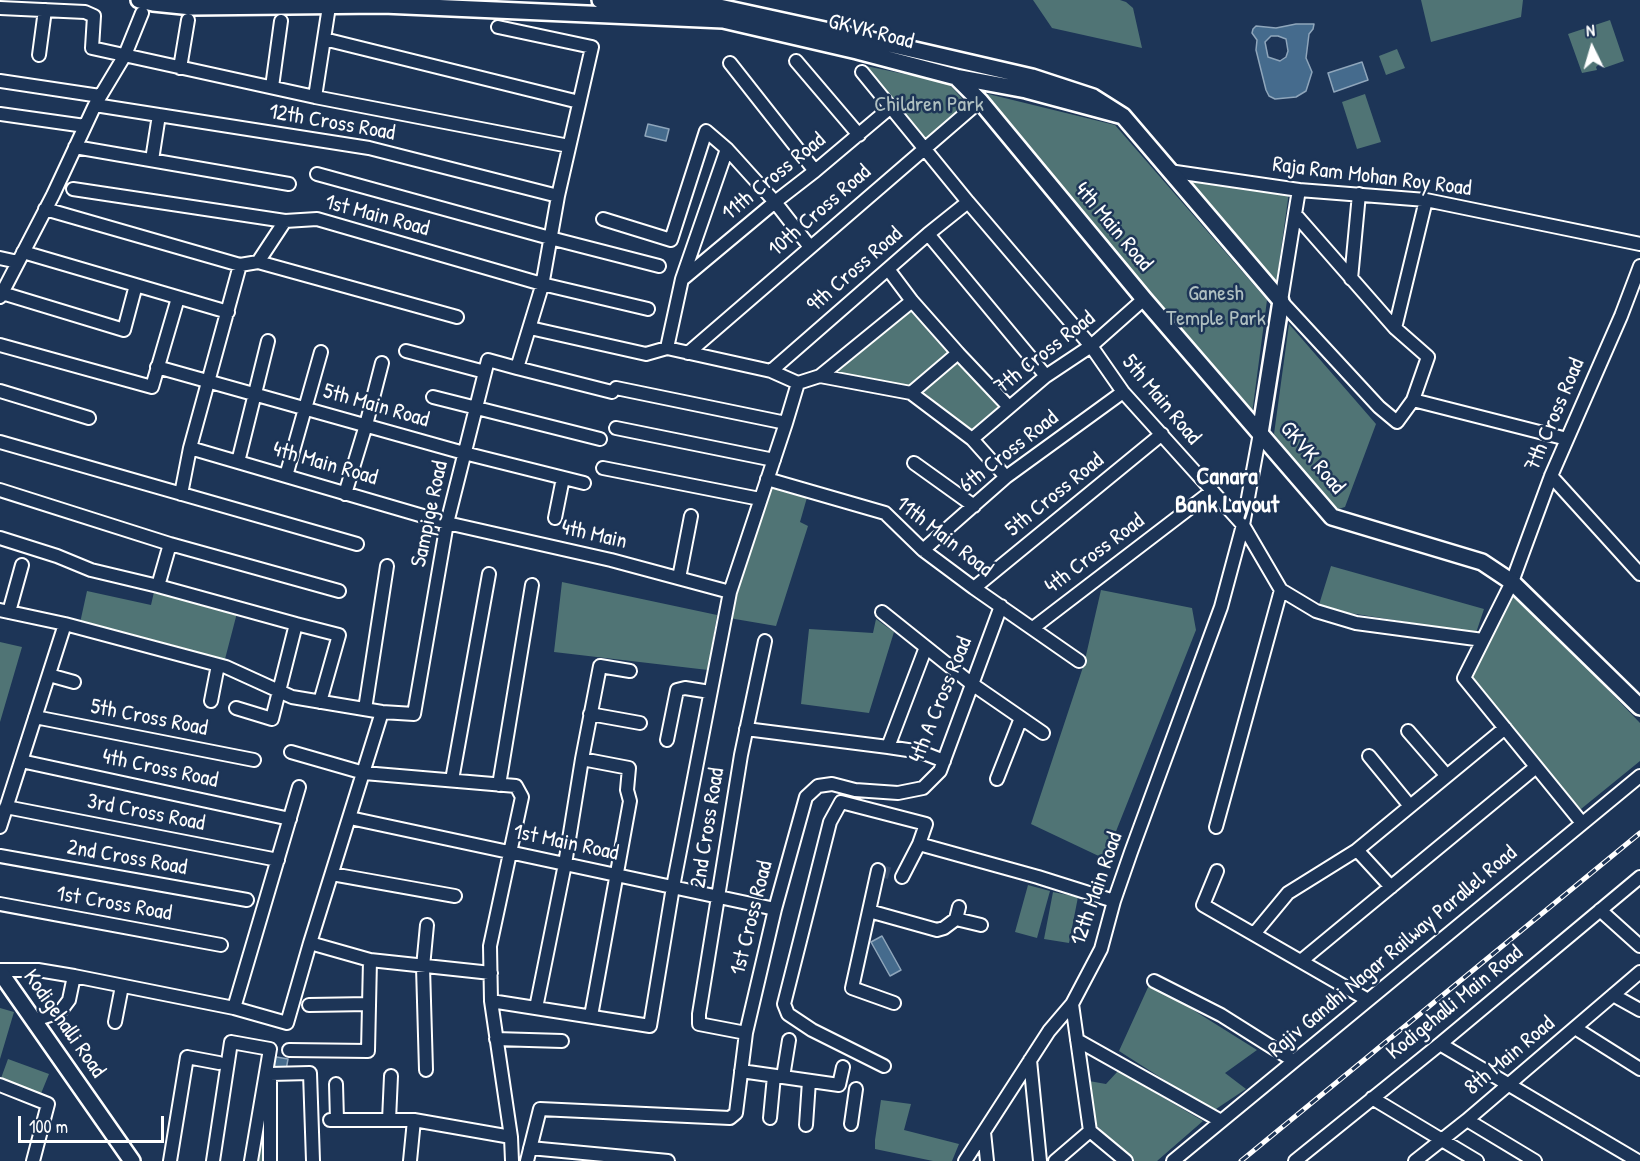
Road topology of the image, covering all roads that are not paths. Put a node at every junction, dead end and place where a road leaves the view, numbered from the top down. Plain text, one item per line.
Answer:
1 (329, 2) edge
2 (596, 5) edge
3 (140, 6) edge
4 (0, 8) edge
5 (45, 10) junction
6 (188, 20) dead end
7 (281, 21) dead end
8 (498, 27) dead end
9 (324, 39) junction
10 (39, 55) dead end
11 (125, 55) junction
12 (942, 56) junction
13 (796, 61) dead end
14 (730, 63) dead end
15 (180, 68) junction
16 (862, 72) dead end
17 (938, 72) junction
18 (956, 77) junction
19 (0, 81) edge
20 (272, 87) junction
21 (315, 97) junction
22 (98, 100) junction
23 (981, 101) junction
24 (579, 102) junction
25 (891, 107) junction
26 (0, 114) edge
27 (159, 115) junction
28 (1123, 116) junction
29 (85, 126) junction
30 (859, 135) junction
31 (569, 146) junction
32 (75, 147) junction
33 (727, 148) junction
34 (924, 149) junction
35 (152, 160) junction
36 (815, 171) junction
37 (1169, 171) junction
38 (317, 174) dead end
39 (289, 184) dead end
40 (73, 189) dead end
41 (1299, 190) junction
42 (1359, 194) junction
43 (558, 196) junction
44 (1426, 200) junction
45 (775, 202) junction
46 (968, 202) junction
47 (45, 209) junction
48 (1295, 214) junction
49 (603, 219) dead end
50 (285, 221) junction
51 (928, 234) junction
52 (549, 238) junction
53 (1640, 244) edge
54 (810, 247) junction
55 (21, 257) junction
56 (0, 258) edge
57 (258, 262) junction
58 (240, 265) junction
59 (659, 266) dead end
60 (1640, 266) edge
61 (888, 269) junction
62 (682, 279) junction
63 (1352, 279) junction
64 (542, 284) junction
65 (136, 285) junction
66 (1, 295) edge
67 (178, 298) junction
68 (1144, 299) junction
69 (912, 301) junction
70 (1281, 301) junction
71 (648, 309) dead end
72 (228, 312) junction
73 (457, 317) dead end
74 (530, 328) junction
75 (1395, 328) junction
76 (268, 341) dead end
77 (0, 345) edge
78 (1091, 346) junction
79 (667, 348) junction
80 (406, 351) dead end
81 (321, 352) dead end
82 (688, 353) junction
83 (957, 353) junction
84 (382, 363) dead end
85 (157, 367) junction
86 (518, 368) junction
87 (771, 371) junction
88 (485, 372) junction
89 (820, 375) junction
90 (1046, 376) junction
91 (209, 382) junction
92 (798, 382) junction
93 (0, 391) edge
94 (1123, 392) junction
95 (911, 393) junction
96 (255, 395) junction
97 (433, 397) dead end
98 (1413, 400) junction
99 (1009, 407) junction
100 (305, 408) junction
101 (476, 409) junction
102 (88, 418) dead end
103 (786, 423) junction
104 (366, 425) junction
105 (616, 428) dead end
106 (1260, 433) junction
107 (1162, 434) junction
108 (600, 439) dead end
109 (972, 439) junction
110 (1567, 439) junction
111 (0, 442) edge
112 (190, 448) junction
113 (464, 453) junction
114 (774, 460) junction
115 (238, 462) junction
116 (914, 463) dead end
117 (603, 468) dead end
118 (286, 476) junction
119 (1551, 476) junction
120 (1006, 477) junction
121 (563, 478) junction
122 (767, 479) junction
123 (584, 483) dead end
124 (0, 490) edge
125 (1212, 491) junction
126 (181, 494) junction
127 (345, 494) junction
128 (760, 499) junction
129 (974, 506) junction
130 (691, 516) dead end
131 (555, 518) dead end
132 (447, 523) junction
133 (1243, 525) junction
134 (0, 538) edge
135 (170, 544) junction
136 (357, 544) dead end
137 (923, 550) junction
138 (22, 565) dead end
139 (387, 566) dead end
140 (489, 573) dead end
141 (1640, 574) edge
142 (679, 578) junction
143 (1512, 582) junction
144 (532, 585) dead end
145 (158, 586) junction
146 (974, 588) junction
147 (1281, 590) junction
148 (339, 591) dead end
149 (730, 592) junction
150 (1001, 606) junction
151 (5, 611) edge
152 (882, 612) dead end
153 (65, 624) junction
154 (296, 624) junction
155 (1033, 628) junction
156 (1483, 640) junction
157 (765, 641) dead end
158 (926, 647) junction
159 (1079, 660) dead end
160 (218, 665) junction
161 (630, 671) dead end
162 (48, 675) junction
163 (74, 682) dead end
164 (972, 684) junction
165 (279, 691) junction
166 (710, 692) junction
167 (211, 701) dead end
168 (320, 702) junction
169 (1640, 707) edge
170 (236, 708) dead end
171 (365, 709) junction
172 (382, 712) junction
173 (590, 714) junction
174 (35, 717) junction
175 (1021, 718) junction
176 (640, 723) dead end
177 (1504, 728) junction
178 (746, 729) junction
179 (1408, 731) dead end
180 (1043, 733) dead end
181 (667, 740) dead end
182 (888, 747) junction
183 (291, 752) dead end
184 (1369, 756) dead end
185 (582, 759) junction
186 (254, 760) dead end
187 (944, 760) junction
188 (21, 761) junction
189 (1536, 767) junction
190 (364, 772) junction
191 (1447, 776) junction
192 (1640, 776) edge
193 (997, 779) dead end
194 (452, 780) junction
195 (499, 784) junction
196 (832, 784) joint
197 (299, 787) dead end
198 (1410, 806) junction
199 (6, 807) junction
200 (350, 818) junction
201 (290, 819) junction
202 (1582, 823) junction
203 (0, 827) edge
204 (1216, 827) dead end
205 (919, 844) junction
206 (1357, 850) junction
207 (512, 853) junction
208 (0, 856) edge
209 (278, 860) junction
210 (566, 864) junction
211 (878, 870) dead end
212 (1217, 871) dead end
213 (332, 874) junction
214 (617, 875) junction
215 (902, 877) dead end
216 (1640, 877) edge
217 (673, 887) junction
218 (1391, 887) junction
219 (455, 897) dead end
220 (718, 897) junction
221 (248, 900) dead end
222 (1114, 901) junction
223 (0, 904) edge
224 (775, 909) junction
225 (1600, 910) junction
226 (869, 911) junction
227 (426, 925) dead end
228 (981, 925) dead end
229 (1254, 934) junction
230 (310, 944) junction
231 (221, 945) dead end
232 (1640, 946) edge
233 (370, 960) junction
234 (1301, 961) junction
235 (423, 967) junction
236 (0, 971) edge
237 (1640, 972) edge
238 (490, 973) junction
239 (74, 976) junction
240 (1154, 981) dead end
241 (122, 986) junction
242 (1613, 995) junction
243 (1368, 1000) junction
244 (491, 1001) junction
245 (894, 1003) dead end
246 (369, 1004) junction
247 (1072, 1004) junction
248 (309, 1005) dead end
249 (234, 1008) junction
250 (536, 1008) junction
251 (1640, 1010) edge
252 (591, 1017) junction
253 (34, 1020) junction
254 (115, 1022) dead end
255 (1575, 1028) junction
256 (746, 1034) junction
257 (496, 1039) junction
258 (789, 1040) dead end
259 (1077, 1040) junction
260 (562, 1041) dead end
261 (1440, 1044) junction
262 (289, 1050) dead end
263 (1030, 1060) junction
264 (1294, 1061) junction
265 (219, 1063) dead end
266 (884, 1066) dead end
267 (843, 1067) dead end
268 (1640, 1069) edge
269 (426, 1070) dead end
270 (741, 1071) junction
271 (391, 1076) dead end
272 (778, 1077) junction
273 (809, 1081) junction
274 (336, 1084) dead end
275 (1508, 1084) junction
276 (0, 1085) edge
277 (856, 1089) dead end
278 (1372, 1098) junction
279 (770, 1118) dead end
280 (389, 1120) junction
281 (414, 1120) junction
282 (1467, 1120) junction
283 (1221, 1121) junction
284 (851, 1124) dead end
285 (806, 1125) dead end
286 (1090, 1131) junction
287 (984, 1132) junction
288 (511, 1137) junction
289 (1442, 1140) junction
290 (530, 1148) junction
291 (33, 1161) edge
292 (132, 1161) edge
293 (170, 1161) edge
294 (213, 1161) edge
295 (252, 1161) edge
296 (270, 1161) edge
297 (312, 1161) edge
298 (410, 1161) edge
299 (512, 1161) edge
300 (526, 1161) edge
301 (668, 1161) edge
302 (966, 1161) edge
303 (987, 1161) edge
304 (1040, 1161) edge
305 (1055, 1161) edge
306 (1126, 1161) edge
307 (1173, 1161) edge
308 (1295, 1161) edge
309 (1415, 1161) edge
310 (1477, 1161) edge
311 (1535, 1161) edge
312 (1638, 1161) edge

1 - 2 main road, GKVK Road
1 - 3 main road, GKVK Road
1 - 9 street
2 - 12 main road, GKVK Road
2 - 17 main road, GKVK Road
3 - 11 street
4 - 5 street
5 - 10 street
5 - 11 street
6 - 15 street
7 - 20 street
8 - 24 street
9 - 21 street
9 - 24 street
11 - 15 street
11 - 22 street
12 - 17 main road
12 - 28 main road, GKVK Road
13 - 30 street
14 - 36 street
15 - 20 street
16 - 25 street, 5th Main Road
17 - 18 main road, GKVK Road
18 - 23 main road, 4th Main Road
18 - 28 main road, GKVK Road
19 - 22 street, 12th Cross Road
20 - 21 street
21 - 31 street
22 - 27 street, 12th Cross Road
22 - 29 street
23 - 34 street, 10th Cross Road
23 - 68 main road, 4th Main Road
24 - 31 street
25 - 30 street, 11th Cross Road
25 - 34 street, 5th Main Road
26 - 29 street
27 - 35 street
27 - 43 street, 12th Cross Road
28 - 37 main road, GKVK Road
29 - 32 street
30 - 36 street, 11th Cross Road
31 - 43 street
32 - 35 street
32 - 47 street
33 - 45 street
33 - 49 street
33 - 62 street
34 - 46 street, 5th Main Road
34 - 54 street, 10th Cross Road
35 - 39 street
36 - 45 street, 11th Cross Road
37 - 41 street, Raja Ram Mohan Roy Road
37 - 70 main road, GKVK Road
38 - 52 street
40 - 50 street, 1st Main Road
41 - 42 street, Raja Ram Mohan Roy Road
41 - 48 street
42 - 44 street, Raja Ram Mohan Roy Road
42 - 63 street
43 - 52 street
44 - 53 street, Raja Ram Mohan Roy Road
44 - 75 street
45 - 54 street
45 - 62 street, 11th Cross Road
46 - 51 street, 9th Cross Road
46 - 78 street, 5th Main Road
47 - 55 street
47 - 58 street
48 - 63 street
48 - 70 street
50 - 57 street
50 - 64 street, 1st Main Road
51 - 61 street, 9th Cross Road
51 - 90 street
52 - 59 street
52 - 64 street
54 - 82 street, 10th Cross Road
55 - 56 street
55 - 65 street
55 - 66 street
57 - 58 street
57 - 73 street
58 - 72 street
60 - 110 street, 7th Cross Road
61 - 69 street
61 - 87 street, 9th Cross Road
62 - 79 street
63 - 75 street
64 - 71 street, 1st Main Road
64 - 74 street
65 - 66 street
65 - 67 street
67 - 72 street
67 - 85 street
68 - 78 street, 7th Cross Road
68 - 106 main road, 4th Main Road
69 - 83 street
69 - 89 street
70 - 98 street
70 - 106 main road, GKVK Road
72 - 91 street
74 - 79 street
74 - 86 street
75 - 98 street
76 - 96 street
77 - 85 street
78 - 90 street, 7th Cross Road
78 - 94 street, 5th Main Road
79 - 82 street
80 - 88 street
81 - 100 street
82 - 87 street
83 - 95 street
83 - 99 street
84 - 104 street
85 - 91 street, 5th Main Road
86 - 88 street
86 - 103 street
87 - 92 street
88 - 101 street, Sampige Road
89 - 92 street
89 - 95 street
90 - 99 street, 7th Cross Road
91 - 96 street, 5th Main Road
91 - 112 street
92 - 103 street
93 - 102 street
94 - 107 street, 5th Main Road
94 - 120 street, 6th Cross Road
95 - 109 street
96 - 100 street, 5th Main Road
96 - 115 street
97 - 101 street
98 - 110 street
99 - 109 street, 7th Cross Road
100 - 104 street, 5th Main Road
100 - 118 street
101 - 108 street
101 - 113 street, Sampige Road
103 - 114 street
104 - 113 street, 5th Main Road
104 - 127 street
105 - 114 street
106 - 133 street, 12th Main Road
106 - 143 main road, GKVK Road
107 - 125 street, 5th Main Road
107 - 146 street, 5th Cross Road
109 - 120 street
110 - 119 street, 7th Cross Road
111 - 126 street
112 - 115 street, 4th Main Road
112 - 126 street
113 - 121 street, 5th Main Road
113 - 132 street, Sampige Road
114 - 122 street
115 - 118 street, 4th Main Road
116 - 129 street
117 - 128 street
118 - 127 street, 4th Main Road
119 - 141 street
119 - 143 street, 7th Cross Road
120 - 129 street, 6th Cross Road
121 - 123 street, 5th Main Road
121 - 131 street
122 - 128 street
122 - 137 street, 11th Main Road
124 - 135 street
125 - 133 street, 5th Main Road
125 - 155 street, 4th Cross Road
126 - 136 street
127 - 132 street, 4th Main Road
128 - 149 street
129 - 137 street, 6th Cross Road
130 - 142 street
132 - 142 street, 4th Main
132 - 172 street, Sampige Road
133 - 147 street, 5th Main Road
133 - 222 street, 12th Main Road
134 - 145 street
135 - 145 street
135 - 148 street
137 - 146 street, 11th Main Road
138 - 151 street
139 - 171 street
140 - 194 street
142 - 149 street, 4th Main
143 - 156 street, 7th Cross Road
143 - 169 main road, GKVK Road
144 - 195 street
145 - 154 street
146 - 150 street, 11th Main Road
147 - 156 street
147 - 204 street
149 - 166 street
150 - 155 street, 11th Main Road
150 - 164 street, 4th A Cross Road
151 - 153 street
152 - 158 street
153 - 160 street
153 - 162 street
154 - 165 street
154 - 168 street
155 - 159 street, 11th Main Road
156 - 177 street, 7th Cross Road
157 - 178 street, 2nd Cross Road
158 - 164 street
158 - 182 street
160 - 165 street
160 - 167 street
161 - 173 street
162 - 163 street
162 - 174 street
164 - 175 street
164 - 187 street, 4th A Cross Road
165 - 168 street
165 - 170 street
166 - 181 street
166 - 217 street
168 - 171 street
171 - 172 street
172 - 190 street
173 - 176 street
173 - 185 street
174 - 186 street, 5th Cross Road
174 - 188 street
175 - 180 street
175 - 193 street
177 - 189 street
177 - 191 street
178 - 182 street
178 - 220 street, 2nd Cross Road
179 - 191 street
182 - 187 street
183 - 190 street
184 - 198 street
185 - 210 street
185 - 214 street
187 - 196 street, 4th A Cross Road
188 - 199 street
188 - 201 street, 4th Cross Road
189 - 202 street
189 - 218 street
190 - 194 street
190 - 200 street
191 - 198 street
192 - 202 street, Rajiv Gandhi Nagar Railway Parallel Road
194 - 195 street
195 - 207 street
196 - 224 street, 1st Cross Road
197 - 201 street
198 - 206 street
199 - 203 street
199 - 209 street, 3rd Cross Road
200 - 207 street, 1st Main Road
200 - 213 street
201 - 209 street
202 - 243 street, Rajiv Gandhi Nagar Railway Parallel Road
205 - 215 street
205 - 222 street
205 - 266 street
206 - 218 street
206 - 229 street
207 - 210 street, 1st Main Road
207 - 238 street
208 - 221 street, 2nd Cross Road
209 - 249 street
210 - 214 street, 1st Main Road
210 - 250 street
211 - 226 street
212 - 229 street
213 - 219 street
213 - 230 street
214 - 217 street, 1st Main Road
214 - 252 street
216 - 225 street, Kodigehalli Main Road
217 - 220 street, 1st Main Road
217 - 252 street
218 - 234 street
220 - 224 street, 1st Main Road
220 - 256 street, 2nd Cross Road
222 - 247 street, 12th Main Road
223 - 231 street, 1st Cross Road
224 - 256 street, 1st Cross Road
225 - 232 street
225 - 261 street, Kodigehalli Main Road
226 - 228 street
226 - 245 street
227 - 235 street
229 - 234 street
230 - 233 street
230 - 249 street
233 - 235 street
233 - 246 street
234 - 243 street
235 - 238 street
235 - 269 street
236 - 239 street
236 - 253 main road, Kodigehalli Road
237 - 242 street, 8th Main Road
238 - 244 street
239 - 241 street
239 - 253 street
240 - 264 street
241 - 249 street
241 - 254 street
242 - 251 street
242 - 255 street, 8th Main Road
243 - 264 street, Rajiv Gandhi Nagar Railway Parallel Road
244 - 250 street
244 - 257 street
246 - 248 street
246 - 262 street
247 - 259 street
247 - 263 street, 12th Main Road
250 - 252 street
253 - 292 main road, Kodigehalli Road
255 - 268 street
255 - 275 street, 8th Main Road
256 - 270 street, 1st Cross Road
257 - 260 street
257 - 288 street
258 - 272 street
259 - 283 street
259 - 286 street
261 - 275 street
261 - 278 street, Kodigehalli Main Road
263 - 287 street, 12th Main Road
263 - 304 street
264 - 283 street, Rajiv Gandhi Nagar Railway Parallel Road
265 - 293 street
267 - 273 street
270 - 272 street
270 - 290 street, 1st Cross Road
271 - 280 street
272 - 273 street
272 - 279 street
273 - 285 street
274 - 280 street
275 - 282 street, 8th Main Road
275 - 312 street
276 - 291 street
277 - 284 street
278 - 289 street
278 - 308 street, Kodigehalli Main Road
280 - 281 street
281 - 288 street
281 - 298 street
282 - 289 street
282 - 311 street, 8th Main Road
283 - 307 street, Rajiv Gandhi Nagar Railway Parallel Road
286 - 305 street
286 - 306 street
287 - 302 street, 12th Main Road
287 - 303 street
288 - 299 street
289 - 309 street
289 - 310 street
290 - 300 street
290 - 301 street
294 - 295 street
296 - 297 street

